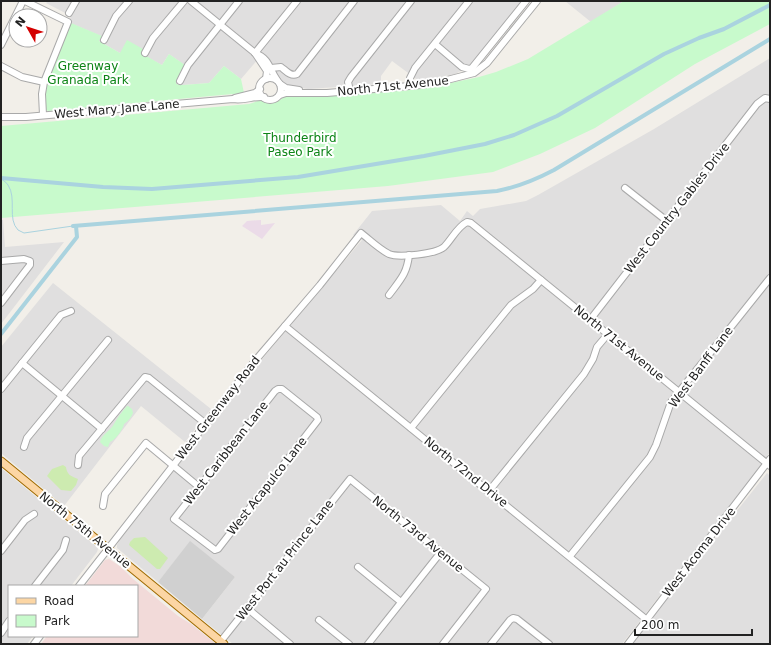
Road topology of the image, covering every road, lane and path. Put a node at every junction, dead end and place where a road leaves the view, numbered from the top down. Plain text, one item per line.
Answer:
1 (24, 1) edge
2 (76, 1) edge
3 (129, 1) edge
4 (184, 1) edge
5 (191, 1) edge
6 (239, 1) edge
7 (297, 1) edge
8 (354, 1) edge
9 (411, 1) edge
10 (469, 1) edge
11 (526, 1) edge
12 (537, 1) edge
13 (69, 13) dead end
14 (221, 24) junction
15 (104, 40) dead end
16 (435, 44) junction
17 (1, 45) edge
18 (145, 53) dead end
19 (255, 53) junction
20 (1, 66) edge
21 (272, 68) junction
22 (472, 71) junction
23 (266, 79) junction
24 (180, 81) dead end
25 (44, 82) junction
26 (279, 82) junction
27 (410, 86) junction
28 (260, 89) junction
29 (350, 91) junction
30 (310, 93) junction
31 (280, 95) junction
32 (264, 97) junction
33 (233, 99) junction
34 (768, 99) edge
35 (43, 115) junction
36 (1, 116) edge
37 (625, 188) dead end
38 (667, 221) junction
39 (409, 255) junction
40 (1, 261) edge
41 (770, 278) edge
42 (541, 280) junction
43 (389, 295) dead end
44 (1, 303) edge
45 (71, 311) dead end
46 (590, 320) junction
47 (285, 326) junction
48 (608, 334) junction
49 (108, 340) dead end
50 (22, 363) junction
51 (1, 389) edge
52 (679, 392) junction
53 (61, 396) junction
54 (318, 420) joint
55 (206, 424) junction
56 (411, 428) junction
57 (102, 429) junction
58 (24, 447) dead end
59 (1, 461) edge
60 (769, 463) edge
61 (78, 464) dead end
62 (173, 465) junction
63 (350, 479) joint
64 (200, 487) junction
65 (490, 491) junction
66 (103, 506) dead end
67 (34, 514) dead end
68 (174, 519) joint
69 (66, 540) dead end
70 (107, 549) junction
71 (1, 551) edge
72 (441, 552) junction
73 (570, 556) junction
74 (358, 567) dead end
75 (36, 585) edge
76 (80, 585) edge
77 (400, 602) junction
78 (247, 608) junction
79 (319, 620) dead end
80 (647, 620) junction
81 (223, 643) edge
82 (290, 644) edge
83 (349, 644) edge
84 (368, 644) edge
85 (443, 644) edge
86 (491, 644) edge
87 (549, 644) edge
88 (628, 644) edge

1 - 17 street
1 - 25 street
2 - 13 street
3 - 15 street
4 - 18 street
5 - 14 street
6 - 14 street
7 - 19 street
8 - 21 street
9 - 29 street
10 - 16 street
11 - 22 street
12 - 22 street
14 - 19 street
14 - 24 street
16 - 22 street
16 - 27 street
19 - 21 street
19 - 23 street
20 - 25 street
21 - 26 street
22 - 27 street, North 71st Avenue
23 - 26 street, North 71st Avenue
23 - 28 street
25 - 35 street
26 - 30 street, North 71st Avenue
26 - 31 street
27 - 29 street, North 71st Avenue
28 - 32 street
28 - 33 street, West Mary Jane Lane
29 - 30 street, North 71st Avenue
30 - 31 street, North 71st Avenue
31 - 32 street, North 71st Avenue
32 - 33 street, West Mary Jane Lane
33 - 35 street, West Mary Jane Lane
34 - 38 street, West Country Gables Drive
35 - 36 street, West Mary Jane Lane
37 - 38 street
38 - 46 street, West Country Gables Drive
39 - 42 street, North 71st Avenue
39 - 43 street
39 - 47 street, West Greenway Road
40 - 44 street
41 - 52 street, West Banff Lane
42 - 46 street, North 71st Avenue
42 - 56 street
45 - 50 street
46 - 48 street, North 71st Avenue
47 - 55 street, West Greenway Road
47 - 56 street, North 72nd Drive
48 - 52 street, North 71st Avenue
48 - 65 street
49 - 53 street
50 - 51 street
50 - 53 street
52 - 60 street, North 71st Avenue
52 - 73 street, West Banff Lane
53 - 57 street
53 - 58 street
54 - 64 street, West Caribbean Lane
54 - 68 street, West Acapulco Lane
55 - 57 street
55 - 62 street, West Greenway Road
56 - 65 street, North 72nd Drive
57 - 61 street
59 - 70 main road, North 75th Avenue
60 - 80 street, West Acoma Drive
62 - 64 street
62 - 66 street
62 - 70 street, West Greenway Road
63 - 72 street, North 73rd Avenue
63 - 78 street, West Port au Prince Lane
64 - 68 street, West Caribbean Lane
65 - 73 street, North 72nd Drive
67 - 71 street
69 - 75 street
70 - 76 street, West Greenway Road
70 - 81 main road, North 75th Avenue
72 - 77 street
72 - 85 street, North 73rd Avenue
73 - 80 street, North 72nd Drive
74 - 77 street
77 - 84 street
78 - 81 street, West Port au Prince Lane
78 - 82 street
79 - 83 street
80 - 88 street, West Acoma Drive
86 - 87 street

